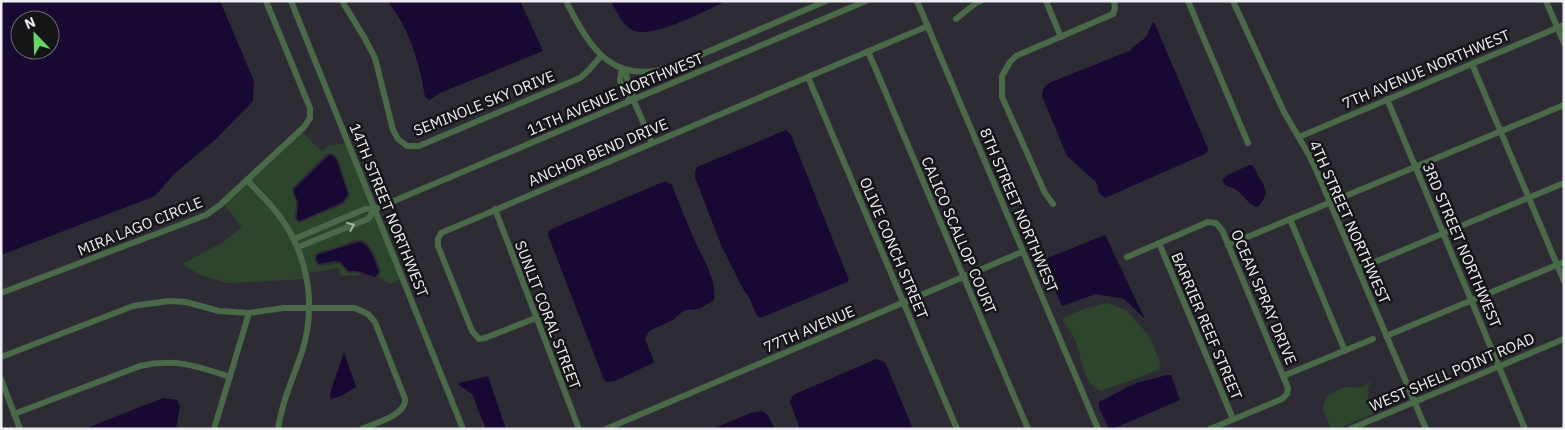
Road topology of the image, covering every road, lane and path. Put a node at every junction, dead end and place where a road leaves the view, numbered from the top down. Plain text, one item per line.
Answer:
1 (266, 1) edge
2 (291, 1) edge
3 (342, 1) edge
4 (566, 1) edge
5 (826, 1) edge
6 (866, 1) edge
7 (917, 1) edge
8 (981, 1) edge
9 (1046, 1) edge
10 (1114, 1) edge
11 (1188, 1) edge
12 (1233, 1) edge
13 (1546, 1) edge
14 (956, 19) dead end
15 (928, 26) junction
16 (1560, 26) edge
17 (1061, 37) junction
18 (1564, 43) edge
19 (868, 51) junction
20 (601, 56) junction
21 (1472, 64) junction
22 (624, 69) junction
23 (636, 72) junction
24 (808, 77) junction
25 (628, 84) junction
26 (1387, 99) junction
27 (633, 100) junction
28 (1564, 105) edge
29 (1501, 131) junction
30 (1299, 136) junction
31 (652, 143) junction
32 (1248, 143) dead end
33 (1416, 167) junction
34 (246, 180) junction
35 (1564, 183) edge
36 (1529, 198) junction
37 (1330, 203) junction
38 (1053, 204) dead end
39 (375, 209) junction
40 (495, 209) junction
41 (1290, 219) junction
42 (1444, 233) junction
43 (294, 239) junction
44 (1159, 243) junction
45 (1228, 245) junction
46 (298, 247) junction
47 (1022, 252) junction
48 (1127, 256) dead end
49 (1560, 263) edge
50 (1358, 269) junction
51 (964, 277) junction
52 (1564, 281) edge
53 (1, 293) edge
54 (1472, 300) junction
55 (904, 302) junction
56 (309, 308) junction
57 (249, 313) junction
58 (536, 318) junction
59 (1386, 336) junction
60 (1373, 339) dead end
61 (1564, 339) edge
62 (1345, 351) junction
63 (1, 357) edge
64 (1499, 366) junction
65 (1283, 376) junction
66 (230, 377) junction
67 (1, 379) edge
68 (1414, 402) junction
69 (14, 414) junction
70 (1233, 419) junction
71 (20, 429) edge
72 (214, 429) edge
73 (278, 429) edge
74 (362, 429) edge
75 (463, 429) edge
76 (579, 429) edge
77 (606, 429) edge
78 (957, 429) edge
79 (1028, 429) edge
80 (1098, 429) edge
81 (1210, 429) edge
82 (1350, 429) edge
83 (1426, 429) edge
84 (1525, 429) edge

1 - 34 street, MIRA LAGO CIRCLE
2 - 39 street, 14TH STREET NORTHWEST
3 - 20 street, SEMINOLE SKY DRIVE
4 - 20 street
5 - 23 street
6 - 27 street, 11TH AVENUE NORTHWEST
7 - 15 street, 8TH STREET NORTHWEST
8 - 14 street
9 - 17 street
10 - 17 street
11 - 32 street
12 - 30 street, 4TH STREET NORTHWEST
13 - 16 street
15 - 19 street, ANCHOR BEND DRIVE
15 - 47 street, 8TH STREET NORTHWEST
16 - 18 street
16 - 21 street, 7TH AVENUE NORTHWEST
17 - 38 street
19 - 24 street, ANCHOR BEND DRIVE
19 - 51 street, CALICO SCALLOP COURT
20 - 22 street
21 - 26 street, 7TH AVENUE NORTHWEST
21 - 29 street
22 - 23 street
22 - 25 street
22 - 27 street
23 - 25 street
24 - 31 street, ANCHOR BEND DRIVE
24 - 55 street, OLIVE CONCH STREET
25 - 27 street
26 - 30 street, 7TH AVENUE NORTHWEST
26 - 33 street, 3RD STREET NORTHWEST
27 - 31 street
27 - 39 street, 11TH AVENUE NORTHWEST
28 - 29 street
29 - 33 street
29 - 36 street
30 - 37 street, 4TH STREET NORTHWEST
31 - 40 street, ANCHOR BEND DRIVE
33 - 37 street
33 - 42 street, 3RD STREET NORTHWEST
34 - 43 street
34 - 53 street, MIRA LAGO CIRCLE
35 - 36 street
36 - 42 street
36 - 49 street
37 - 41 street
37 - 50 street, 4TH STREET NORTHWEST
39 - 43 street, 11TH AVENUE NORTHWEST
46 -> 39 street, 11TH AVENUE NORTHWEST
39 - 75 street, 14TH STREET NORTHWEST
40 - 58 street, SUNLIT CORAL STREET
40 - 58 street, ANCHOR BEND DRIVE
41 - 45 street
41 - 62 street
42 - 50 street
42 - 54 street, 3RD STREET NORTHWEST
43 - 46 street
44 - 45 street, OCEAN SPRAY DRIVE
44 - 48 street, OCEAN SPRAY DRIVE
44 - 70 street, BARRIER REEF STREET
45 - 65 street, OCEAN SPRAY DRIVE
46 - 56 street
47 - 51 street, 77TH AVENUE
47 - 80 street, 8TH STREET NORTHWEST
49 - 52 street
49 - 54 street
50 - 59 street, 4TH STREET NORTHWEST
51 - 55 street, 77TH AVENUE
51 - 79 street, CALICO SCALLOP COURT
54 - 59 street
54 - 64 street, 3RD STREET NORTHWEST
55 - 77 street, 77TH AVENUE
55 - 78 street, OLIVE CONCH STREET
56 - 57 street
56 - 73 street
56 - 74 street
57 - 63 street
57 - 66 street
58 - 76 street, SUNLIT CORAL STREET
59 - 68 street, 4TH STREET NORTHWEST
60 - 62 street
61 - 64 street, WEST SHELL POINT ROAD
62 - 65 street
64 - 68 street, WEST SHELL POINT ROAD
64 - 84 street, 3RD STREET NORTHWEST
65 - 70 street, OCEAN SPRAY DRIVE
66 - 69 street
66 - 72 street
67 - 69 street
68 - 82 street, WEST SHELL POINT ROAD
68 - 83 street, 4TH STREET NORTHWEST
69 - 71 street
70 - 81 street, OCEAN SPRAY DRIVE

